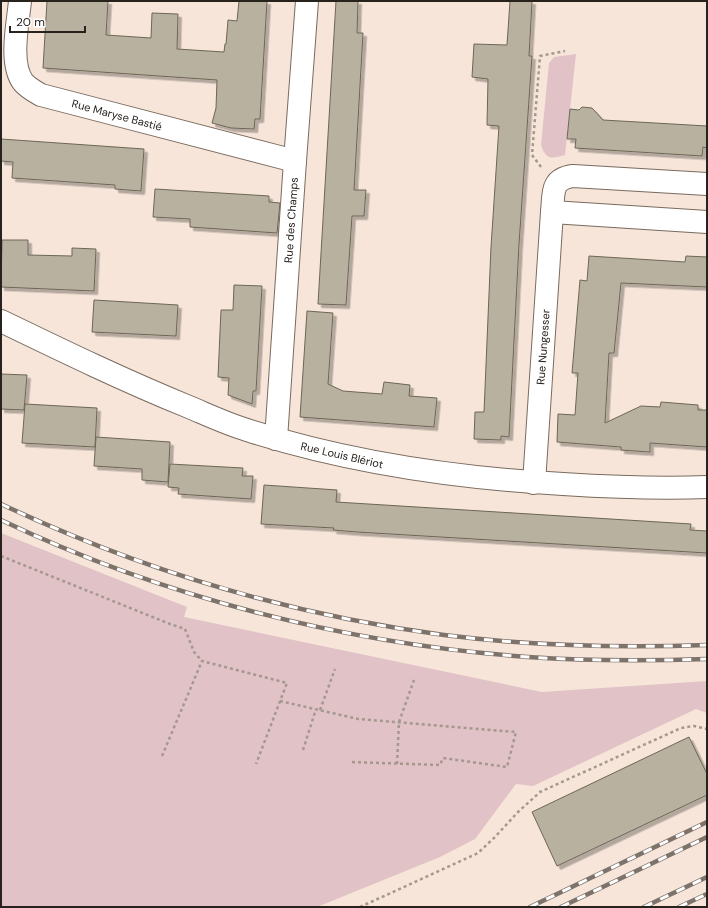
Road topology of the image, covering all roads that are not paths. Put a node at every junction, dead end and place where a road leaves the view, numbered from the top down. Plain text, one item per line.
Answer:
1 (20, 1) edge
2 (307, 1) edge
3 (294, 161) junction
4 (707, 184) edge
5 (552, 212) junction
6 (707, 222) edge
7 (1, 321) edge
8 (276, 439) junction
9 (534, 482) junction
10 (707, 487) edge

1 - 3 street, Rue Maryse Bastié
2 - 3 street, Rue des Champs
3 - 8 street, Rue des Champs
4 - 5 street, Rue Nungesser
5 - 6 street
5 - 9 street, Rue Nungesser
7 - 8 street, Rue Louis Blériot
8 - 9 street, Rue Louis Blériot
9 - 10 street, Rue Louis Blériot

